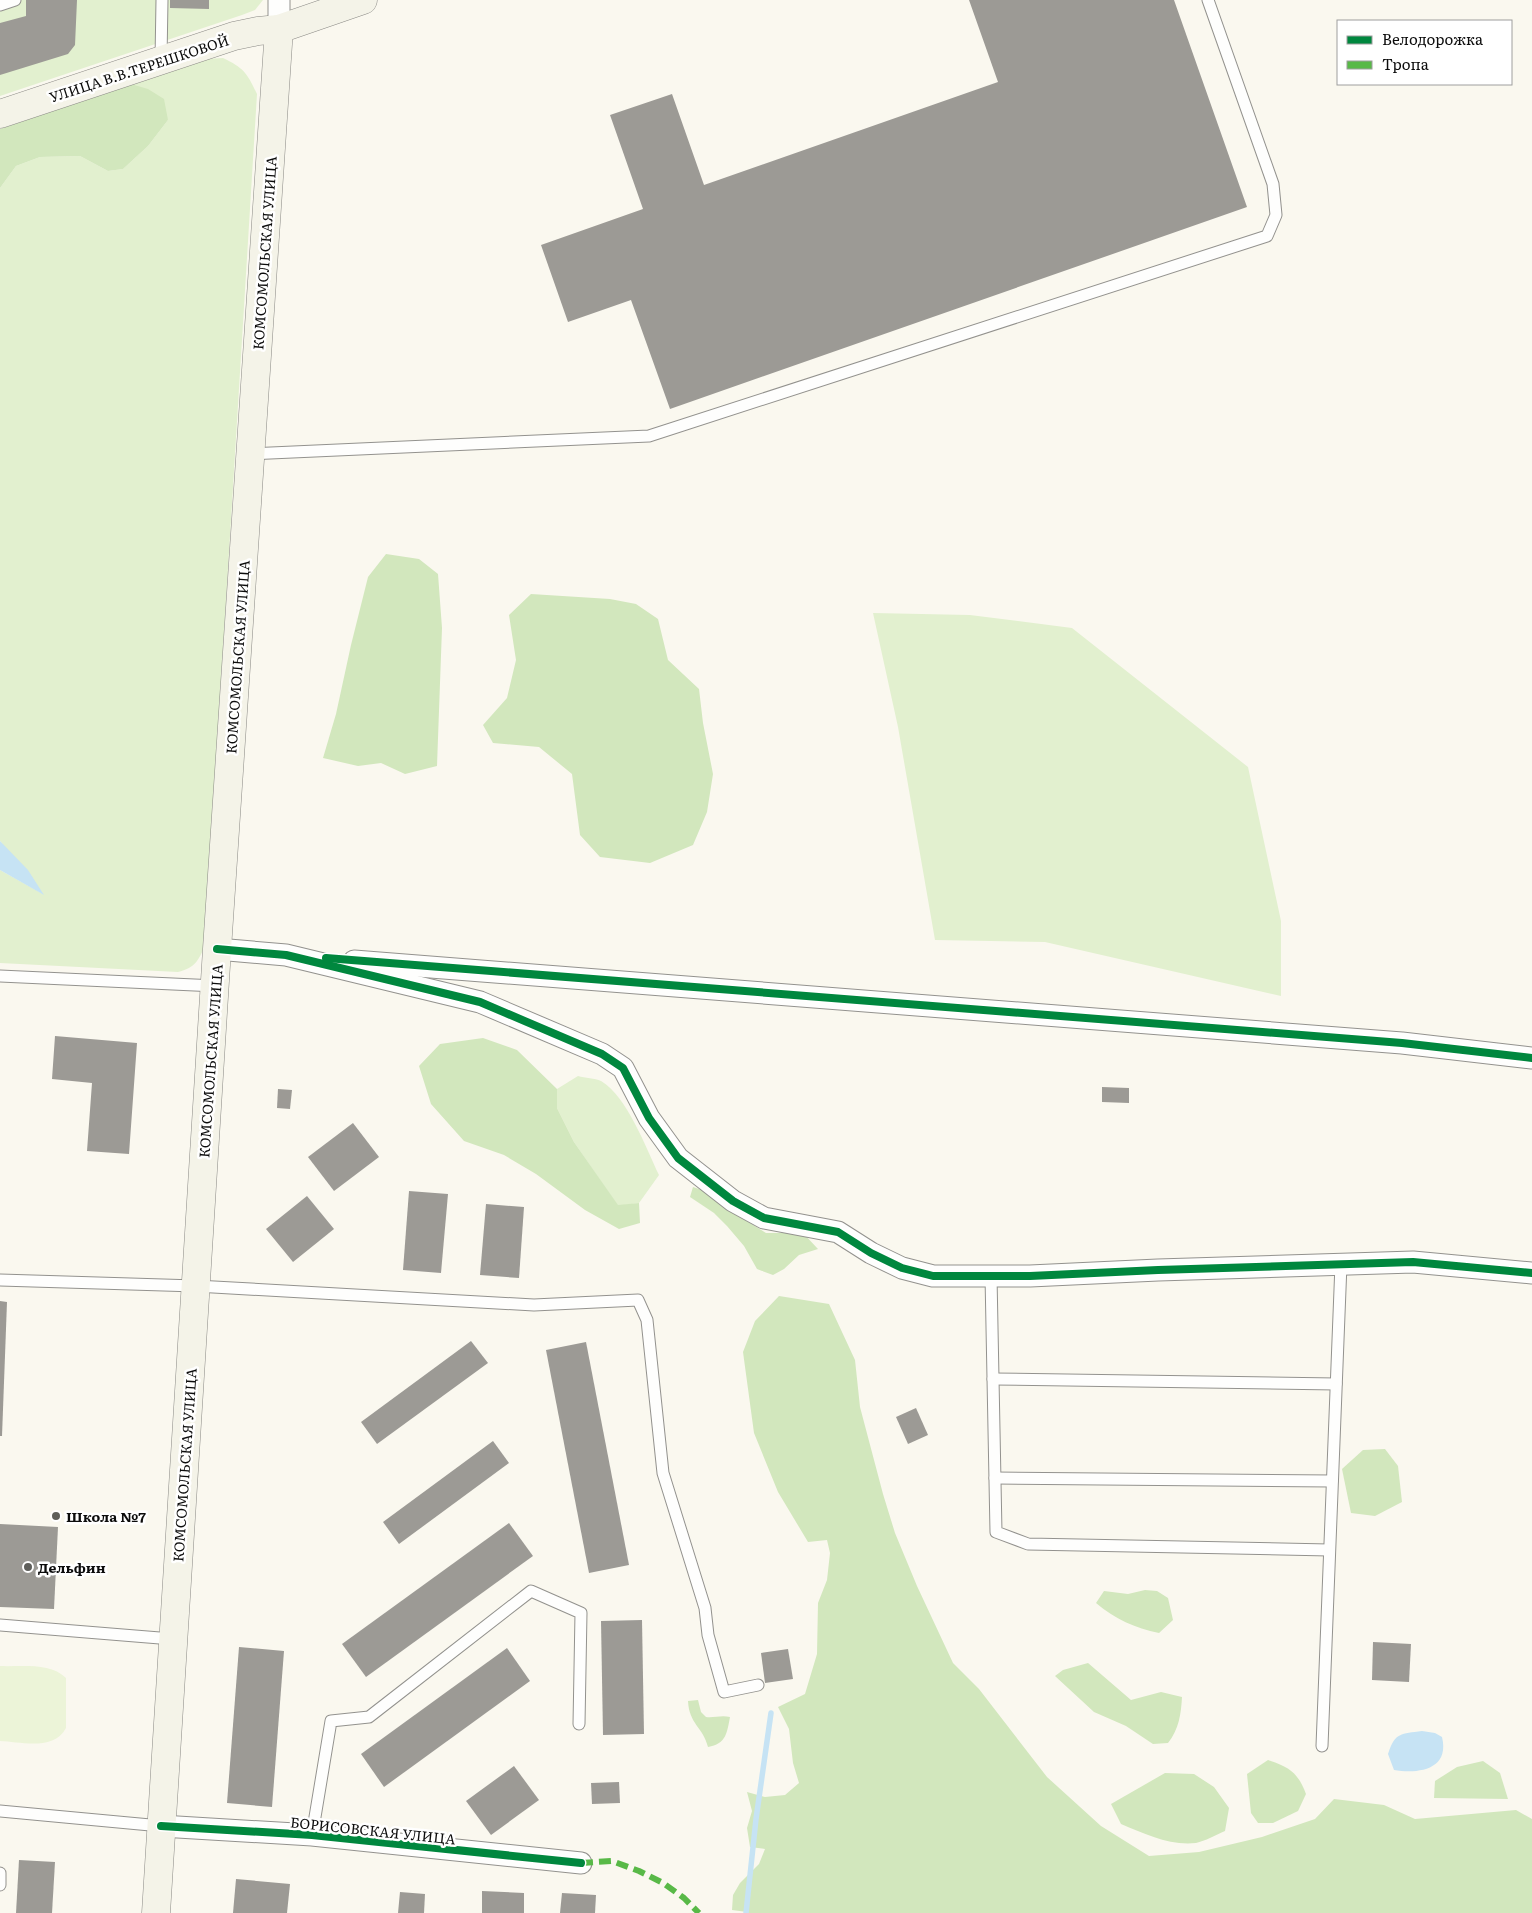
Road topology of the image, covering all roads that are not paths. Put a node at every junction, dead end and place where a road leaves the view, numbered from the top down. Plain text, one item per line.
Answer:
1 (14, 0) edge
2 (162, 0) edge
3 (279, 0) edge
4 (363, 0) edge
5 (1208, 0) edge
6 (0, 5) edge
7 (279, 29) junction
8 (161, 60) junction
9 (0, 114) edge
10 (250, 454) junction
11 (217, 949) junction
12 (286, 955) junction
13 (0, 976) edge
14 (216, 986) junction
15 (1532, 1058) edge
16 (1341, 1264) junction
17 (1532, 1273) edge
18 (991, 1276) junction
19 (0, 1280) edge
20 (196, 1286) junction
21 (993, 1379) junction
22 (1336, 1384) junction
23 (995, 1478) junction
24 (1332, 1481) junction
25 (1330, 1550) junction
26 (0, 1625) edge
27 (172, 1639) junction
28 (758, 1685) dead end
29 (580, 1724) dead end
30 (1322, 1746) dead end
31 (0, 1811) edge
32 (161, 1826) junction
33 (312, 1835) junction
34 (581, 1863) dead end
35 (0, 1873) edge
36 (0, 1885) edge
37 (156, 1913) edge

1 - 6 lane
2 - 8 lane
3 - 7 street
4 - 7 main road, УЛИЦА В.В.ТЕРЕШКОВОЙ
5 - 10 lane
7 - 8 main road, УЛИЦА В.В.ТЕРЕШКОВОЙ
7 - 10 main road, КОМСОМОЛЬСКАЯ УЛИЦА
8 - 9 main road, УЛИЦА В.В.ТЕРЕШКОВОЙ
10 - 11 main road, КОМСОМОЛЬСКАЯ УЛИЦА
11 - 12 street
11 - 14 main road, КОМСОМОЛЬСКАЯ УЛИЦА
12 - 15 street
12 - 18 street
13 - 14 lane
14 - 20 main road, КОМСОМОЛЬСКАЯ УЛИЦА
16 - 17 street
16 - 18 street
16 - 22 lane
18 - 21 lane
19 - 20 lane
20 - 27 main road, КОМСОМОЛЬСКАЯ УЛИЦА
20 - 28 lane
21 - 22 lane
21 - 23 lane
22 - 24 lane
23 - 24 lane
23 - 25 lane
24 - 25 lane
25 - 30 lane
26 - 27 lane
27 - 32 main road, КОМСОМОЛЬСКАЯ УЛИЦА
29 - 33 lane
31 - 32 lane
32 - 33 street, БОРИСОВСКАЯ УЛИЦА
32 - 37 main road, КОМСОМОЛЬСКАЯ УЛИЦА
33 - 34 street, БОРИСОВСКАЯ УЛИЦА
35 - 36 lane

